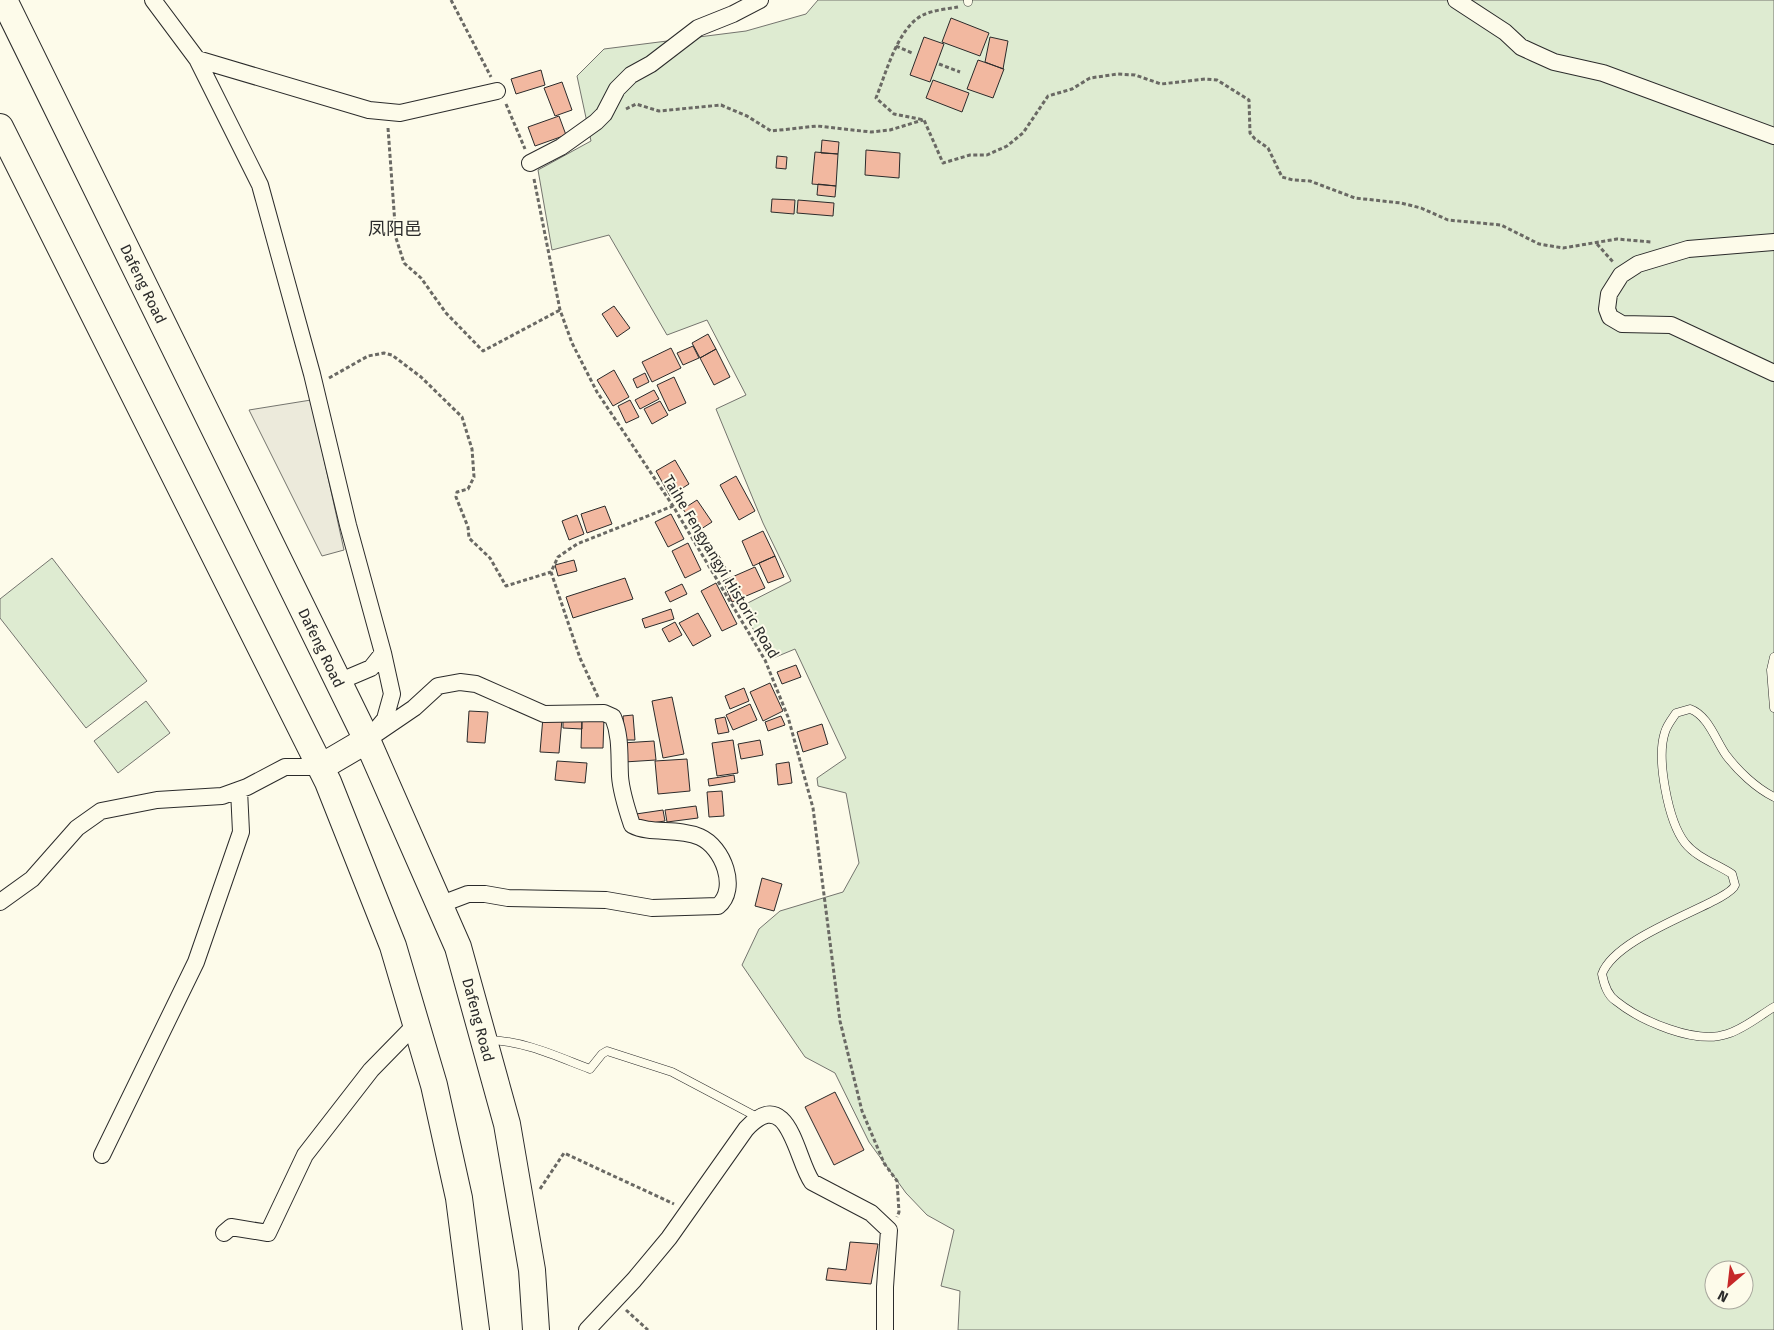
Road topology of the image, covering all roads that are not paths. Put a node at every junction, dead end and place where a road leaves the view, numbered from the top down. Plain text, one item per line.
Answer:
1 (4, 0) edge
2 (153, 0) edge
3 (760, 0) edge
4 (1456, 0) edge
5 (196, 59) junction
6 (497, 91) road end
7 (0, 127) edge
8 (1774, 136) edge
9 (530, 163) road end
10 (1774, 242) edge
11 (1774, 374) edge
12 (383, 653) junction
13 (1774, 657) edge
14 (338, 682) junction
15 (1774, 708) edge
16 (367, 740) junction
17 (321, 767) junction
18 (239, 790) junction
19 (1774, 796) edge
20 (0, 902) edge
21 (439, 905) junction
22 (1774, 1007) edge
23 (416, 1024) junction
24 (483, 1040) junction
25 (759, 1118) junction
26 (102, 1155) dead end
27 (224, 1233) dead end
28 (476, 1330) edge
29 (536, 1330) edge
30 (587, 1330) edge
31 (885, 1330) edge

1 - 14 highway, Dafeng Road
2 - 5 street
3 - 9 street
4 - 8 street
5 - 6 street
5 - 12 street
7 - 17 highway
10 - 11 street
12 - 14 street
12 - 16 street
13 - 15 lane
14 - 16 highway, Dafeng Road
16 - 17 highway
16 - 21 highway, Dafeng Road
16 - 21 street
17 - 18 street
17 - 23 highway
18 - 20 street
18 - 26 street
19 - 22 lane
21 - 24 highway, Dafeng Road
23 - 27 street
23 - 28 highway
24 - 25 lane
24 - 29 highway, Dafeng Road
25 - 30 street
25 - 31 street

